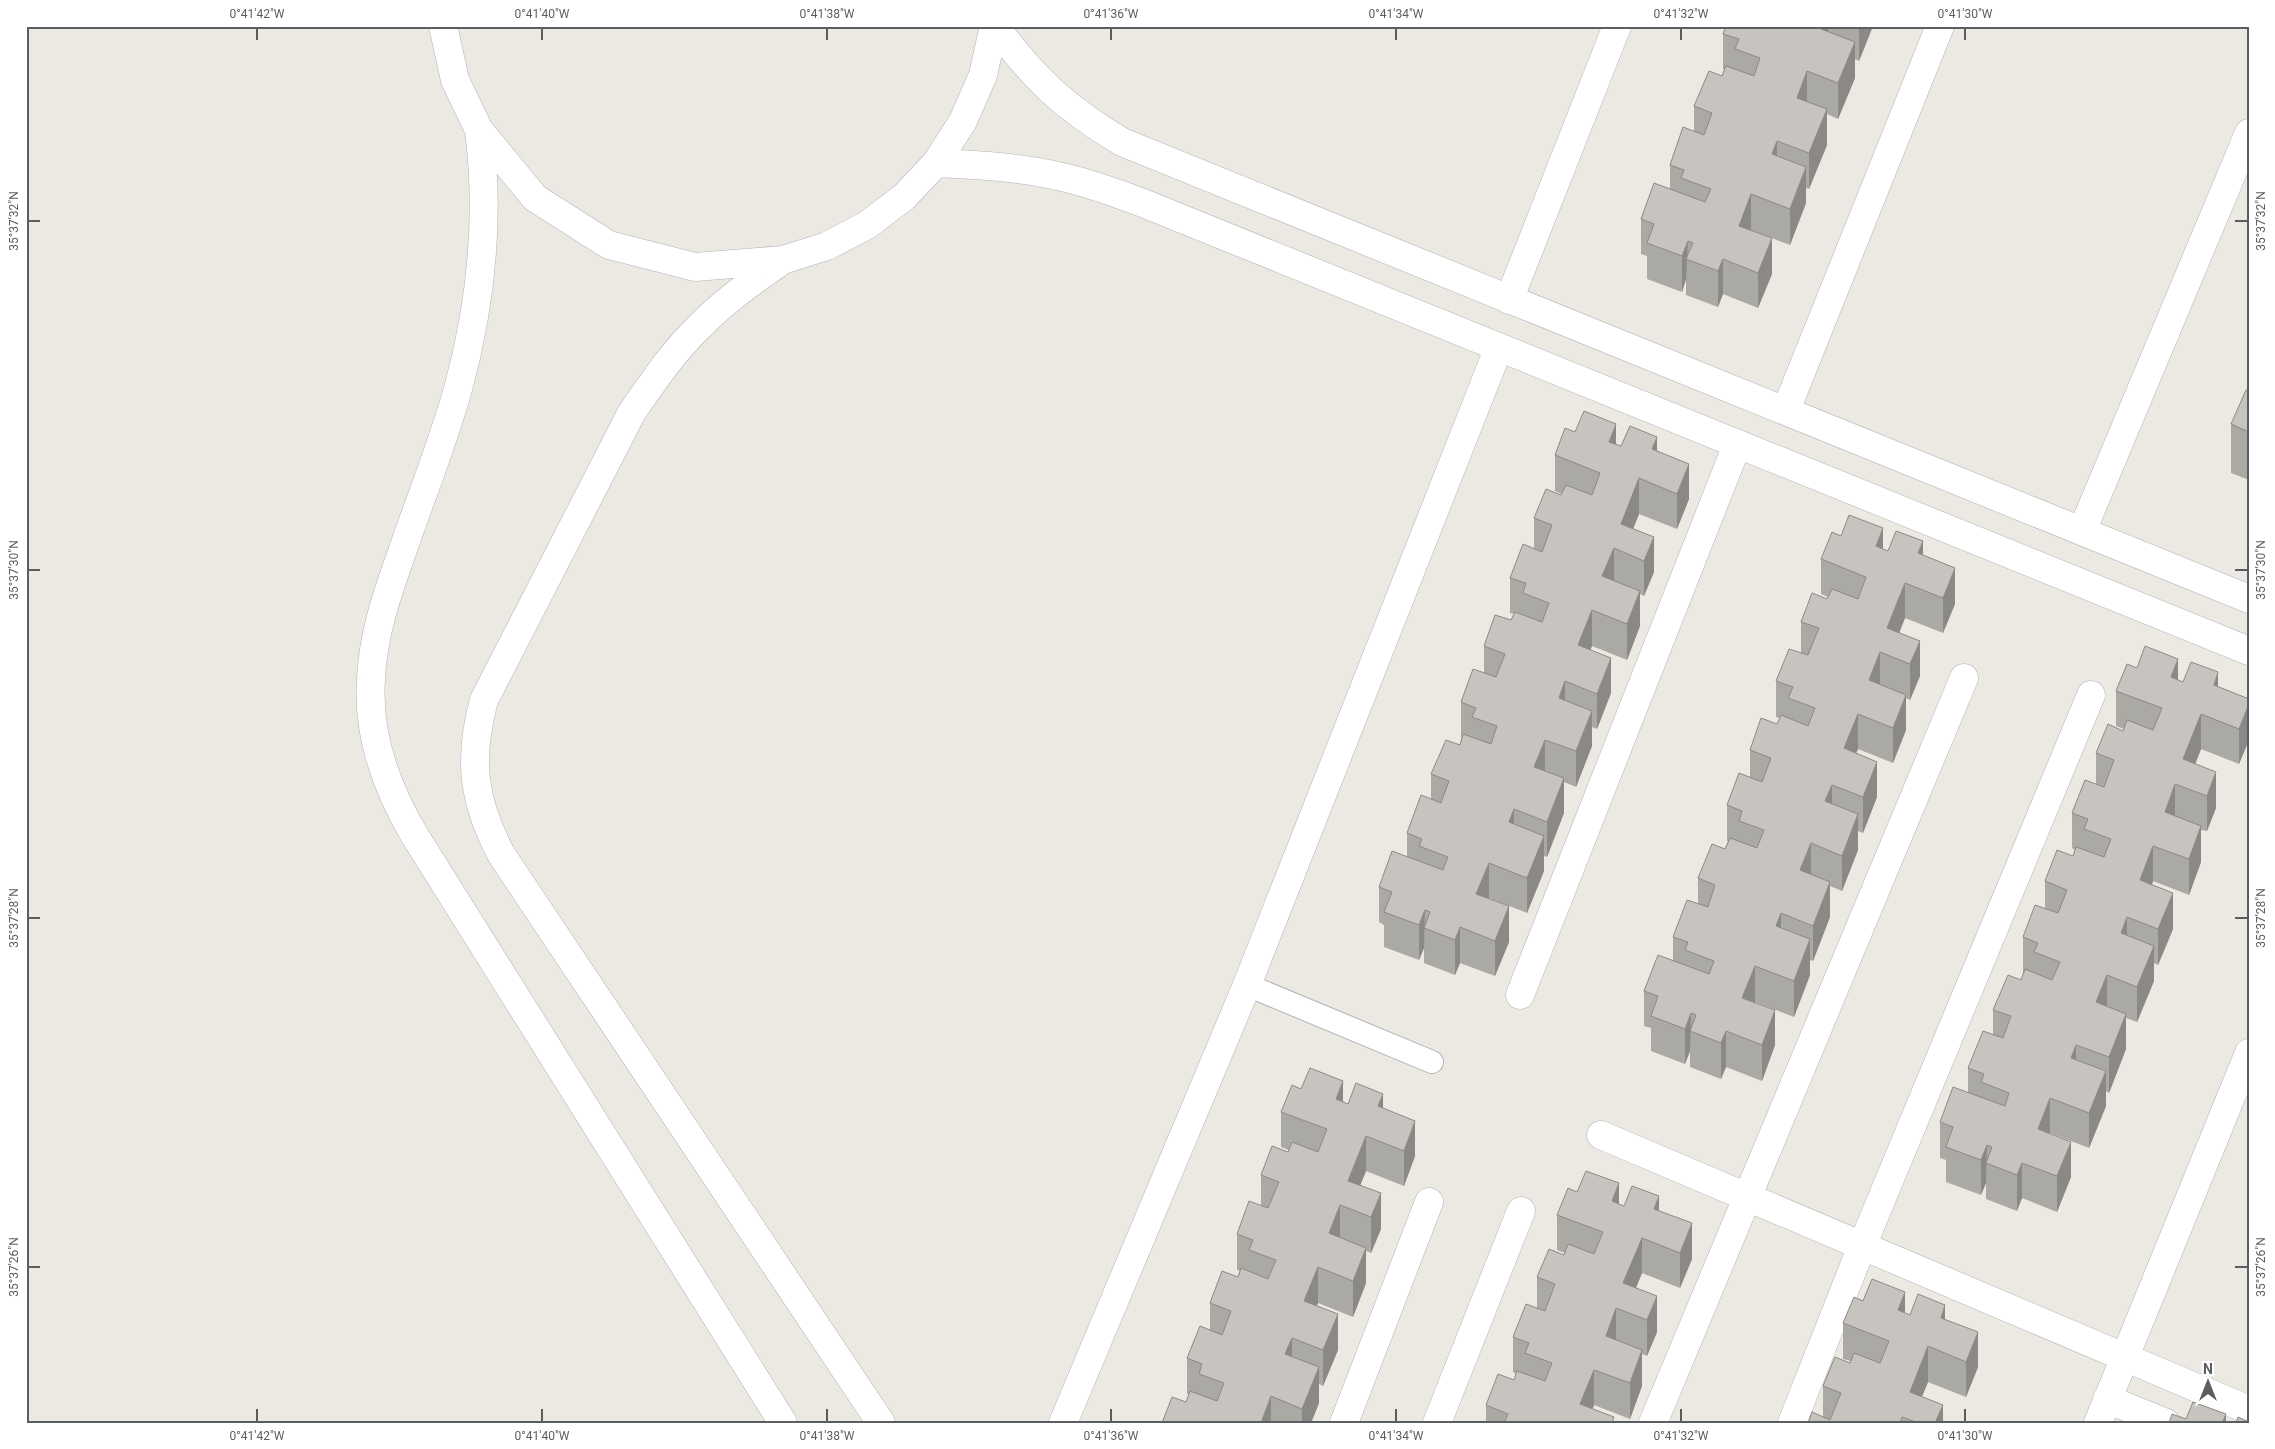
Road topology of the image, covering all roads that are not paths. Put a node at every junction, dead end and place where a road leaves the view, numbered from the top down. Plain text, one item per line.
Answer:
1 (443, 26) edge
2 (994, 26) edge
3 (1617, 26) edge
4 (1940, 26) edge
5 (479, 130) junction
6 (2249, 133) edge
7 (936, 163) junction
8 (783, 260) junction
9 (1509, 300) junction
10 (1499, 347) junction
11 (1786, 410) junction
12 (1737, 445) junction
13 (2082, 531) junction
14 (2249, 599) edge
15 (2249, 651) edge
16 (1964, 678) dead end
17 (2091, 695) dead end
18 (1247, 985) junction
19 (1520, 995) dead end
20 (2249, 1053) edge
21 (1432, 1062) dead end
22 (1602, 1135) dead end
23 (1747, 1196) junction
24 (1429, 1202) dead end
25 (1521, 1211) dead end
26 (1862, 1246) junction
27 (2124, 1357) junction
28 (2249, 1410) edge
29 (2102, 1411) edge
30 (784, 1423) edge
31 (881, 1423) edge
32 (1063, 1423) edge
33 (1344, 1423) edge
34 (1437, 1423) edge
35 (1653, 1423) edge
36 (1792, 1423) edge
37 (2166, 1423) edge

1 - 5 street
2 - 7 street
2 - 9 street
3 - 9 street
4 - 11 street
5 - 8 street
5 - 30 street
6 - 13 street
7 - 8 street
7 - 10 street
8 - 31 street
9 - 11 street
10 - 12 street
10 - 18 street
11 - 13 street
12 - 15 street
12 - 19 street
13 - 14 street
16 - 23 street
17 - 26 street
18 - 21 lane
18 - 32 street
20 - 27 street
22 - 23 street
23 - 26 street
23 - 35 street
24 - 33 street
25 - 34 street
26 - 27 street
26 - 36 street
27 - 28 street
27 - 29 street
29 - 37 street

